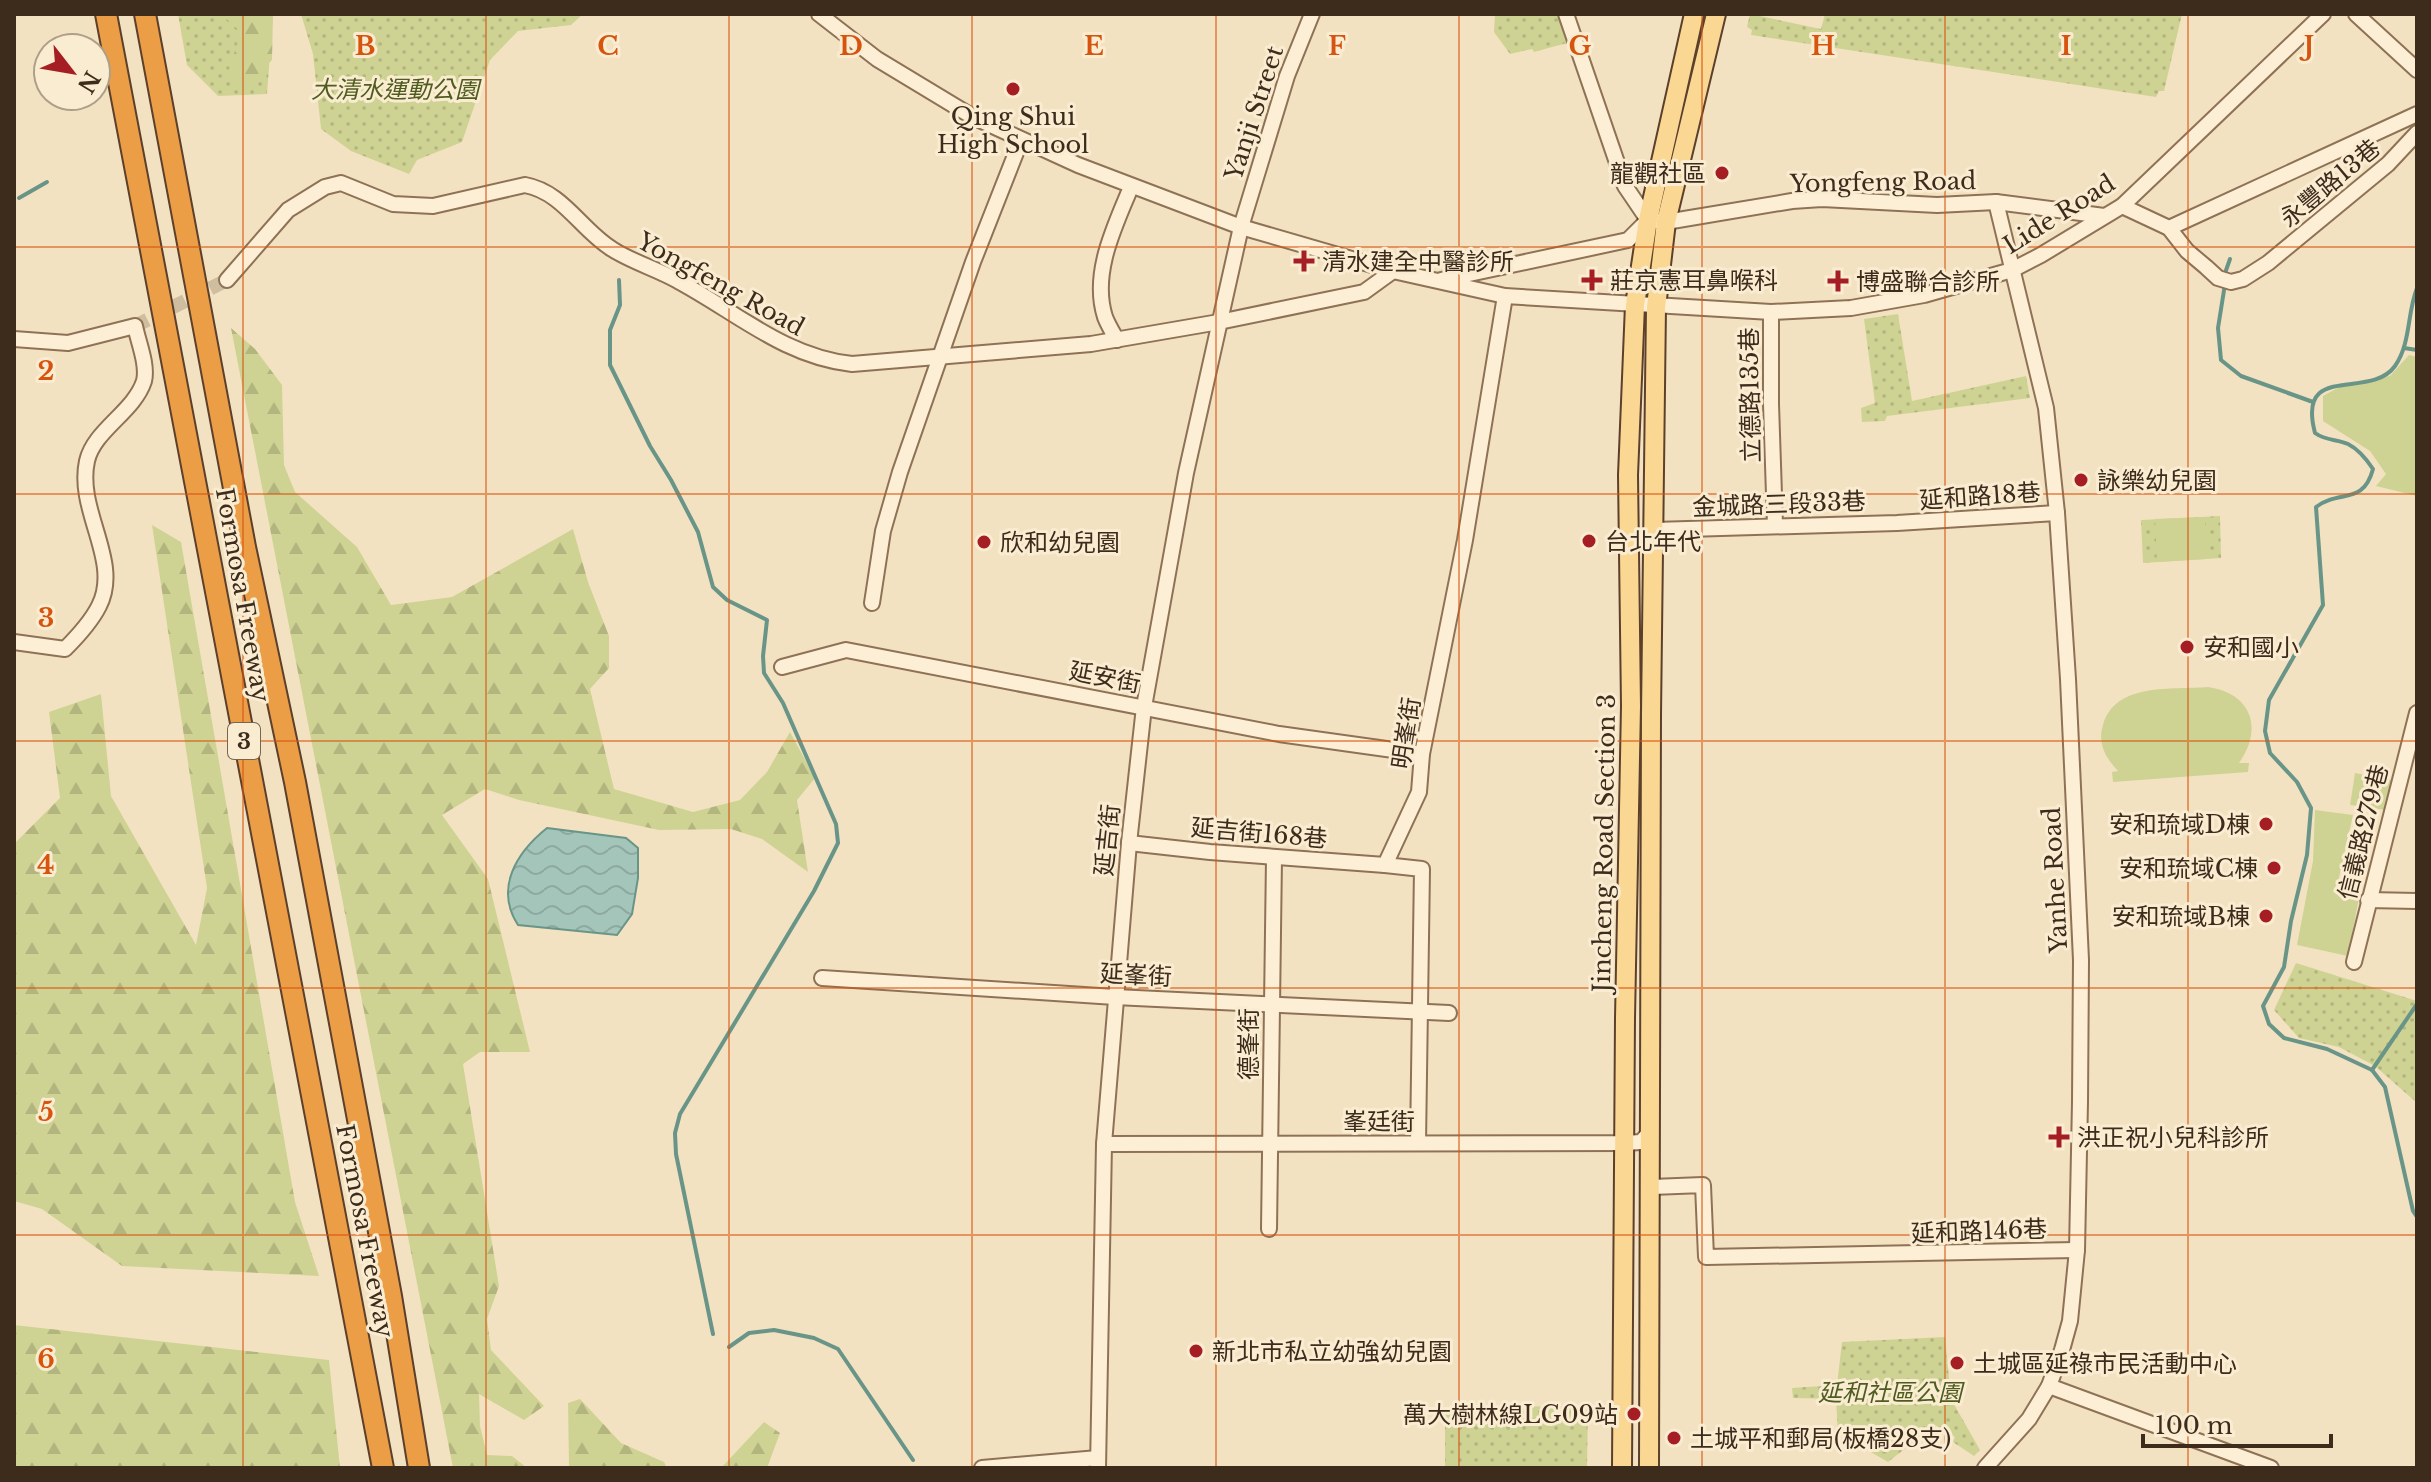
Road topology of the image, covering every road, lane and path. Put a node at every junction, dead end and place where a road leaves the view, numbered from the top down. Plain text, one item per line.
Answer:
1 (106, 14) edge
2 (145, 14) edge
3 (819, 14) edge
4 (1312, 14) edge
5 (1566, 14) edge
6 (1694, 14) edge
7 (1716, 14) edge
8 (2323, 14) edge
9 (2356, 14) edge
10 (2417, 70) edge
11 (2417, 114) edge
12 (2417, 133) edge
13 (1021, 140) junction
14 (1131, 187) junction
15 (1996, 202) junction
16 (2122, 206) junction
17 (2104, 216) junction
18 (1657, 221) junction
19 (1241, 227) junction
20 (2169, 228) junction
21 (2012, 270) junction
22 (1393, 271) junction
23 (227, 280) tunnel mouth
24 (1435, 281) junction
25 (1505, 296) junction
26 (1635, 305) junction
27 (1656, 307) junction
28 (1771, 312) junction
29 (1219, 322) junction
30 (14, 339) edge
31 (1117, 340) junction
32 (941, 356) junction
33 (2057, 513) junction
34 (1906, 523) joint
35 (1775, 525) junction
36 (1654, 530) junction
37 (872, 603) dead end
38 (14, 642) edge
39 (782, 667) dead end
40 (1144, 707) junction
41 (2417, 713) edge
42 (1422, 754) junction
43 (1129, 843) junction
44 (1274, 858) junction
45 (1385, 865) junction
46 (2368, 900) junction
47 (2417, 901) edge
48 (2354, 962) dead end
49 (822, 978) dead end
50 (1115, 997) junction
51 (1270, 1005) junction
52 (1418, 1012) junction
53 (1449, 1013) dead end
54 (1650, 1132) junction
55 (1271, 1143) junction
56 (1418, 1143) junction
57 (1624, 1143) junction
58 (1104, 1144) junction
59 (1652, 1187) junction
60 (1269, 1229) dead end
61 (2077, 1250) junction
62 (2049, 1386) junction
63 (1098, 1463) edge
64 (383, 1468) edge
65 (419, 1468) edge
66 (982, 1468) edge
67 (1622, 1468) edge
68 (1649, 1468) edge
69 (1985, 1468) edge
70 (2271, 1468) edge

1 - 64 highway, Formosa Freeway / 3
2 - 65 highway, Formosa Freeway / 3
3 - 13 street, Lide Road
4 - 19 street, Yanji Street
5 - 18 street
6 - 18 main road
7 - 18 main road
8 - 16 street, Lide Road
9 - 10 street
11 - 20 street
12 - 20 street, 永豐路13巷
13 - 14 street, Lide Road
13 - 32 street
14 - 19 street, Lide Road
14 - 31 street
15 - 17 street, Yongfeng Road
15 - 18 street, Yongfeng Road
15 - 21 street, Yanhe Road
16 - 17 street, Lide Road
16 - 20 street
17 - 21 street, Lide Road
18 - 24 street, Yongfeng Road
18 - 26 main road, Jincheng Road Section 3
18 - 27 main road, Jincheng Road Section 3
19 - 22 street, Lide Road
19 - 29 street, 延吉街
21 - 28 street, Lide Road
21 - 33 street, Yanhe Road
22 - 24 street, Lide Road
22 - 29 street, Yongfeng Road
23 - 32 street, Yongfeng Road
24 - 25 street, Lide Road
25 - 26 street, Lide Road
25 - 42 street, 明峯街
26 - 27 street, Lide Road
26 - 57 main road, Jincheng Road Section 3
27 - 28 street, Lide Road
27 - 36 main road, Jincheng Road Section 3
28 - 35 street, 立德路135巷
29 - 31 street, Yongfeng Road
29 - 40 street, 延吉街
30 - 38 street
31 - 32 street, Yongfeng Road
32 - 37 street
33 - 34 street, 延和路18巷
33 - 61 street, Yanhe Road
34 - 35 street, 金城路三段33巷
35 - 36 street, 金城路三段33巷
36 - 54 main road, Jincheng Road Section 3
39 - 40 street, 延安街
40 - 42 street, 延安街
40 - 43 street, 延吉街
41 - 46 street, 信義路279巷
42 - 45 street, 明峯街
43 - 44 street, 延吉街168巷
43 - 50 street, 延吉街
44 - 45 street, 延吉街168巷
44 - 51 street, 德峯街
45 - 52 street
46 - 47 street
46 - 48 street, 信義路279巷
49 - 50 street, 延峯街
50 - 51 street, 延峯街
50 - 58 street, 延吉街
51 - 52 street, 延峯街
51 - 55 street, 德峯街
52 - 53 street, 延峯街
52 - 56 street
54 - 57 street, 峯廷街
54 - 59 main road, Jincheng Road Section 3
55 - 56 street, 峯廷街
55 - 58 street, 峯廷街
55 - 60 street, 德峯街
56 - 57 street, 峯廷街
57 - 67 main road, Jincheng Road Section 3
58 - 63 street, 延吉街
59 - 61 street, 延和路146巷
59 - 68 main road, Jincheng Road Section 3
61 - 62 street, Yanhe Road
62 - 69 street, Yanhe Road
62 - 70 street
63 - 66 street

